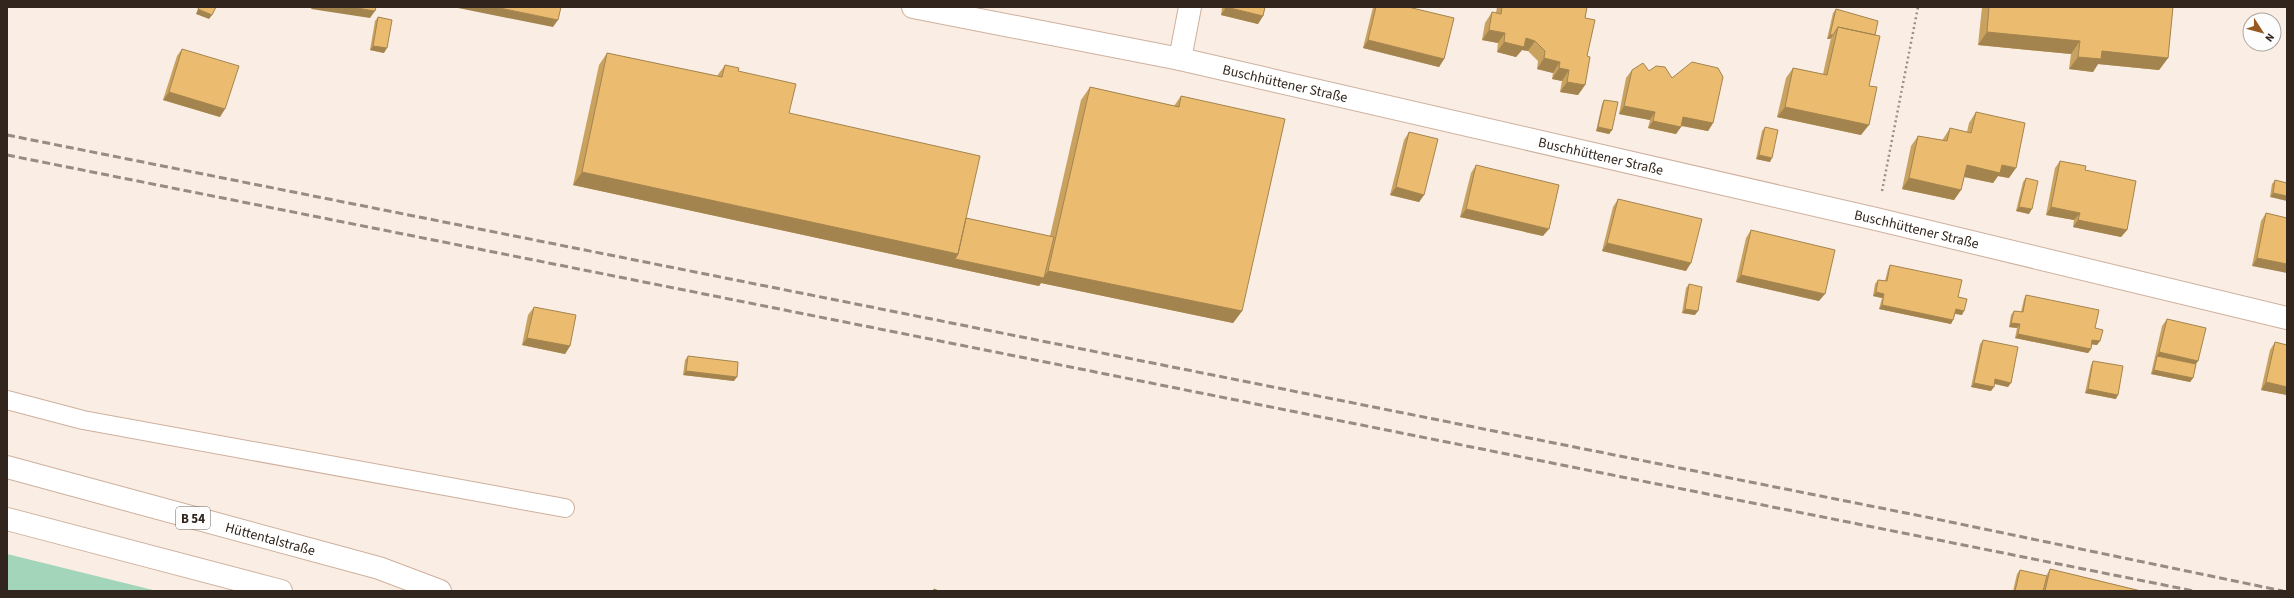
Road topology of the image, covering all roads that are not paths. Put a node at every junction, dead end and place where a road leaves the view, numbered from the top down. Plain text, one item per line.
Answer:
1 (913, 7) edge
2 (1190, 7) edge
3 (1180, 59) junction
4 (2287, 318) edge
5 (7, 400) edge
6 (7, 467) edge
7 (565, 508) dead end
8 (7, 519) edge
9 (281, 591) edge
10 (440, 591) edge

1 - 3 main road, Buschhüttener Straße
2 - 3 main road
3 - 4 main road, Buschhüttener Straße
5 - 7 lane
6 - 10 main road, Hüttentalstraße / B 54
8 - 9 main road

